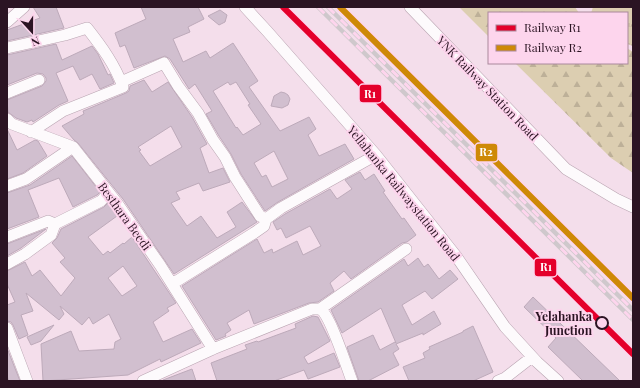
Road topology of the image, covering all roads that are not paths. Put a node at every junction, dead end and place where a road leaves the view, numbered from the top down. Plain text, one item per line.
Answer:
1 (24, 7) edge
2 (245, 7) edge
3 (410, 7) edge
4 (7, 22) edge
5 (7, 48) edge
6 (38, 80) dead end
7 (121, 82) junction
8 (7, 93) edge
9 (9, 124) edge
10 (31, 132) junction
11 (73, 147) junction
12 (376, 155) junction
13 (7, 186) edge
14 (108, 193) junction
15 (633, 207) edge
16 (266, 219) junction
17 (55, 224) junction
18 (7, 237) edge
19 (406, 248) dead end
20 (7, 264) edge
21 (172, 284) junction
22 (320, 309) junction
23 (7, 328) edge
24 (213, 348) junction
25 (532, 357) junction
26 (503, 380) edge
27 (27, 381) edge
28 (143, 381) edge
29 (352, 381) edge
30 (558, 381) edge

1 - 4 street
2 - 12 street, Yellahanka Railwaystation Road
3 - 15 street, YNK Railway Station Road
5 - 7 street
6 - 8 street
7 - 10 street
7 - 16 street
9 - 10 street
10 - 11 street
11 - 13 street
11 - 14 street, Besthara Beedi
12 - 16 street
12 - 25 street, Yellahanka Railwaystation Road
14 - 17 street
14 - 21 street, Besthara Beedi
16 - 21 street
17 - 18 street
17 - 20 street
19 - 22 street
21 - 24 street, Besthara Beedi
22 - 24 street
22 - 29 street
23 - 27 street
24 - 28 street
25 - 26 street
25 - 30 street, Yellahanka Railwaystation Road

